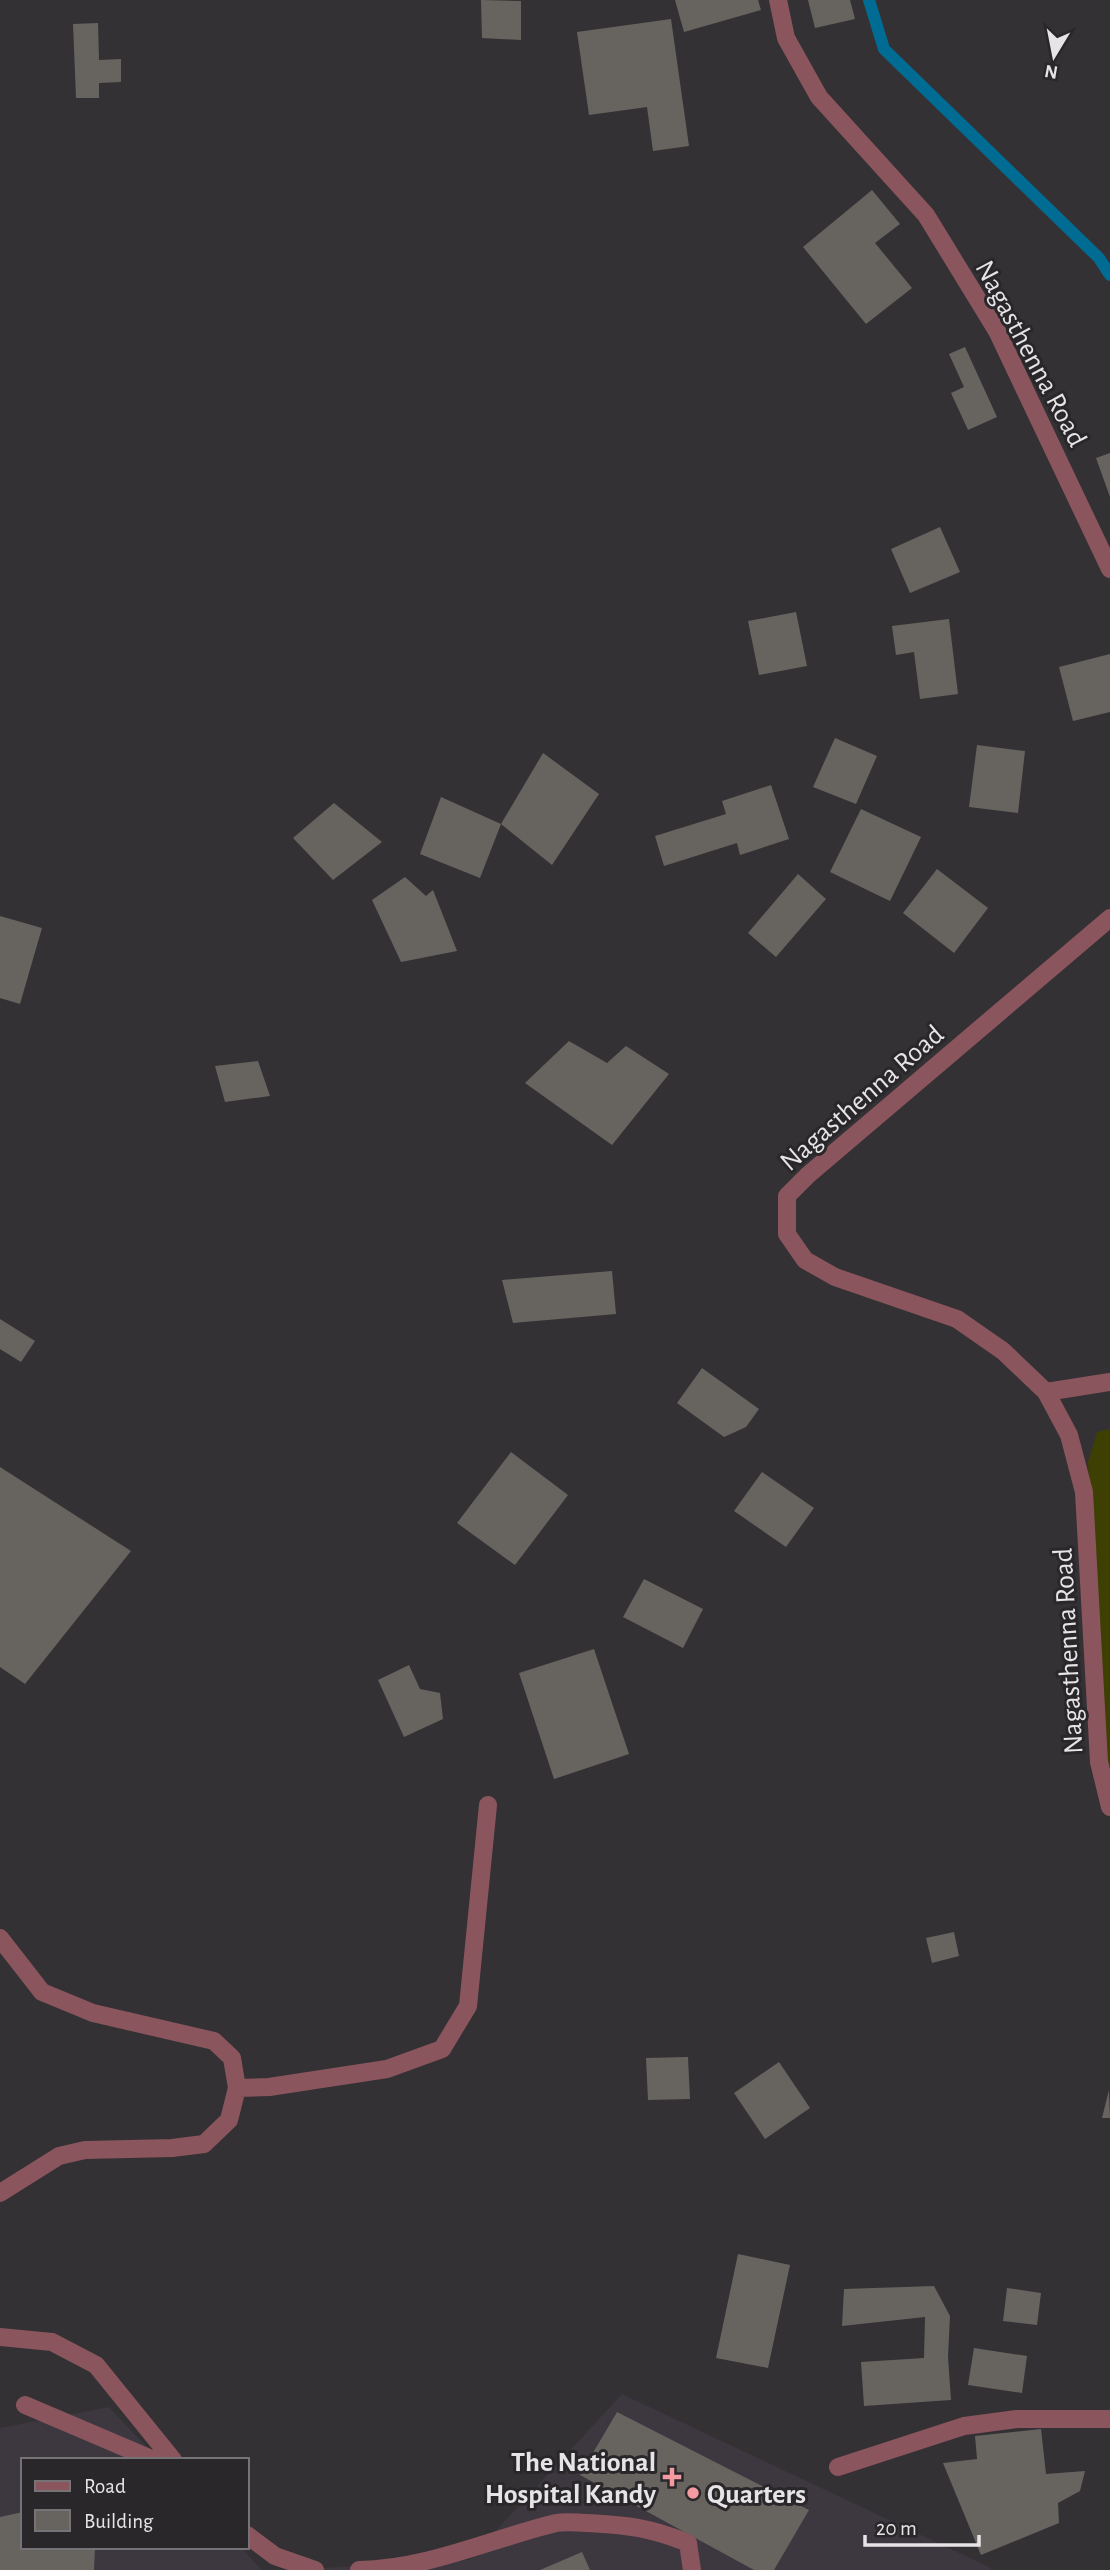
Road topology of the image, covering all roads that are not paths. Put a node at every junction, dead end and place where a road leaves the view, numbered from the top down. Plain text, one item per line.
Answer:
1 (778, 0) edge
2 (1110, 569) edge
3 (1110, 918) edge
4 (1110, 1382) edge
5 (1045, 1392) junction
6 (488, 1805) dead end
7 (1110, 1807) edge
8 (0, 1938) edge
9 (237, 2088) junction
10 (0, 2193) edge
11 (0, 2337) edge
12 (24, 2405) dead end
13 (1110, 2419) edge
14 (149, 2458) edge
15 (171, 2458) edge
16 (838, 2467) dead end
17 (248, 2536) edge
18 (315, 2570) edge
19 (359, 2570) edge
20 (692, 2570) edge

1 - 2 street, Nagasthenna Road
3 - 5 street, Nagasthenna Road
4 - 5 street
5 - 7 street, Nagasthenna Road
6 - 9 street
8 - 9 street
9 - 10 street
11 - 15 street
12 - 14 street
13 - 16 street
17 - 18 street
19 - 20 street

